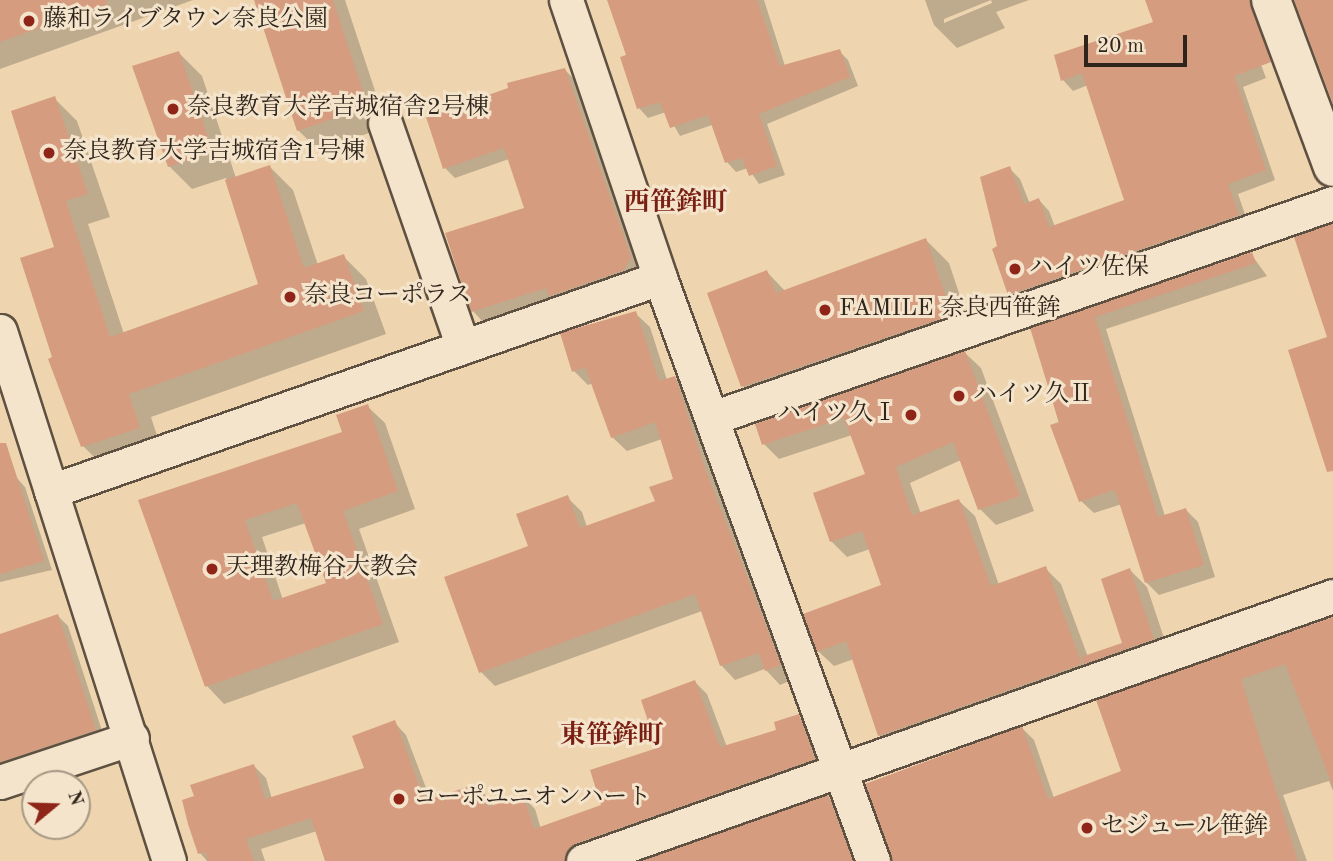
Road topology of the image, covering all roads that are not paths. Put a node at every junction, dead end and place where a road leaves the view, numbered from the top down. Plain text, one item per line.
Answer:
1 (566, 0) edge
2 (1272, 0) edge
3 (385, 123) dead end
4 (1333, 167) edge
5 (1333, 203) edge
6 (660, 278) junction
7 (0, 331) edge
8 (463, 347) junction
9 (712, 418) junction
10 (51, 491) junction
11 (1333, 596) edge
12 (132, 738) junction
13 (841, 772) junction
14 (0, 782) edge
15 (169, 861) edge
16 (583, 861) edge
17 (873, 861) edge

1 - 6 street
2 - 4 main road
3 - 8 street
5 - 9 street
6 - 8 street
6 - 9 street
7 - 10 street
8 - 10 street
9 - 13 street
10 - 12 street
11 - 13 street
12 - 14 street
12 - 15 street
13 - 16 street
13 - 17 street

